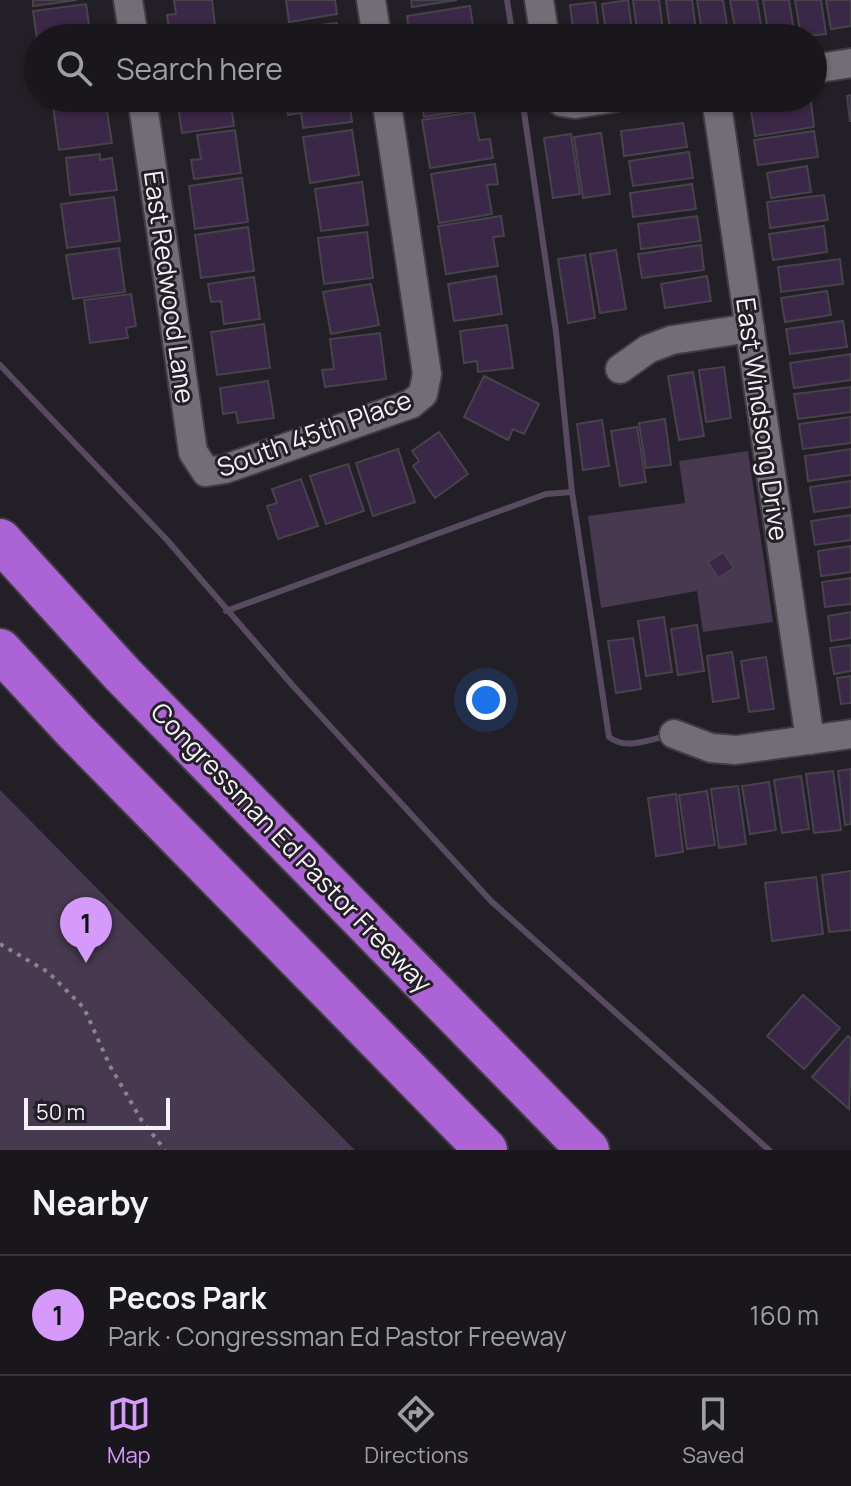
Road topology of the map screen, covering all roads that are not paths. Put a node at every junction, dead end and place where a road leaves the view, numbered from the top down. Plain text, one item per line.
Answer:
1 (128, 0) edge
2 (371, 0) edge
3 (539, 0) edge
4 (132, 24) edge
5 (375, 24) edge
6 (543, 24) edge
7 (851, 63) edge
8 (827, 67) edge
9 (144, 112) edge
10 (388, 112) edge
11 (718, 112) edge
12 (750, 328) junction
13 (620, 369) dead end
14 (206, 472) joint
15 (0, 540) edge
16 (0, 650) edge
17 (674, 734) dead end
18 (851, 734) edge
19 (810, 740) junction
20 (486, 1150) edge
21 (590, 1150) edge

1 - 4 street
2 - 5 street
3 - 6 street
7 - 8 street
9 - 14 street, East Redwood Lane
10 - 14 street, South 45th Place
11 - 12 street, East Windsong Drive
12 - 13 street
12 - 19 street, East Windsong Drive
15 - 21 highway, Congressman Ed Pastor Freeway
16 - 20 highway
17 - 19 street
18 - 19 street

